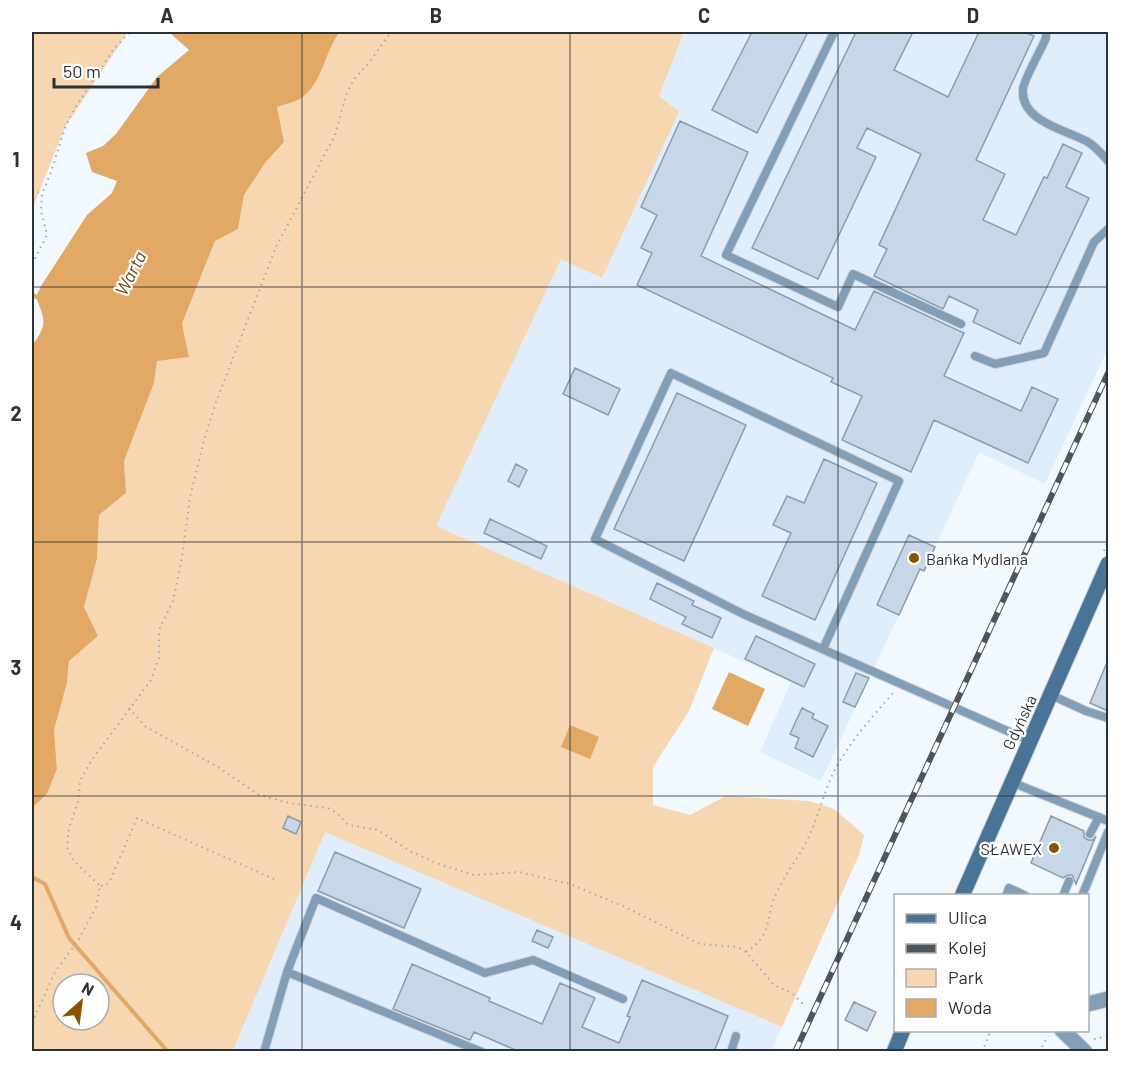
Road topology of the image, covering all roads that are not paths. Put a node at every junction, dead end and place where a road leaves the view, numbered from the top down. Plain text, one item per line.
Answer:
1 (834, 32) edge
2 (1046, 32) edge
3 (1108, 161) edge
4 (1108, 229) edge
5 (961, 324) dead end
6 (975, 356) dead end
7 (1108, 564) edge
8 (823, 649) junction
9 (1051, 695) junction
10 (1108, 717) edge
11 (1030, 741) junction
12 (1011, 782) junction
13 (1099, 817) junction
14 (1108, 821) edge
15 (1108, 832) edge
16 (1090, 834) dead end
17 (1070, 881) dead end
18 (963, 894) edge
19 (1007, 894) edge
20 (1022, 894) edge
21 (1065, 894) edge
22 (1083, 894) edge
23 (287, 972) junction
24 (623, 999) dead end
25 (1108, 999) edge
26 (1089, 1004) edge
27 (902, 1032) edge
28 (1058, 1032) edge
29 (736, 1036) dead end
30 (264, 1052) edge
31 (482, 1052) edge
32 (731, 1052) edge
33 (894, 1052) edge
34 (1085, 1052) edge

1 - 5 lane
2 - 3 lane
4 - 6 lane
7 - 9 main road, Gdyńska
8 - 8 lane
8 - 11 lane
9 - 10 lane
9 - 11 main road, Gdyńska
11 - 12 main road, Gdyńska
12 - 13 lane
12 - 18 main road, Gdyńska
13 - 14 lane
13 - 16 lane
15 - 22 lane
17 - 21 lane
19 - 20 lane
23 - 24 lane
23 - 30 lane
23 - 31 lane
25 - 26 street
27 - 33 main road
28 - 34 street
29 - 32 lane

